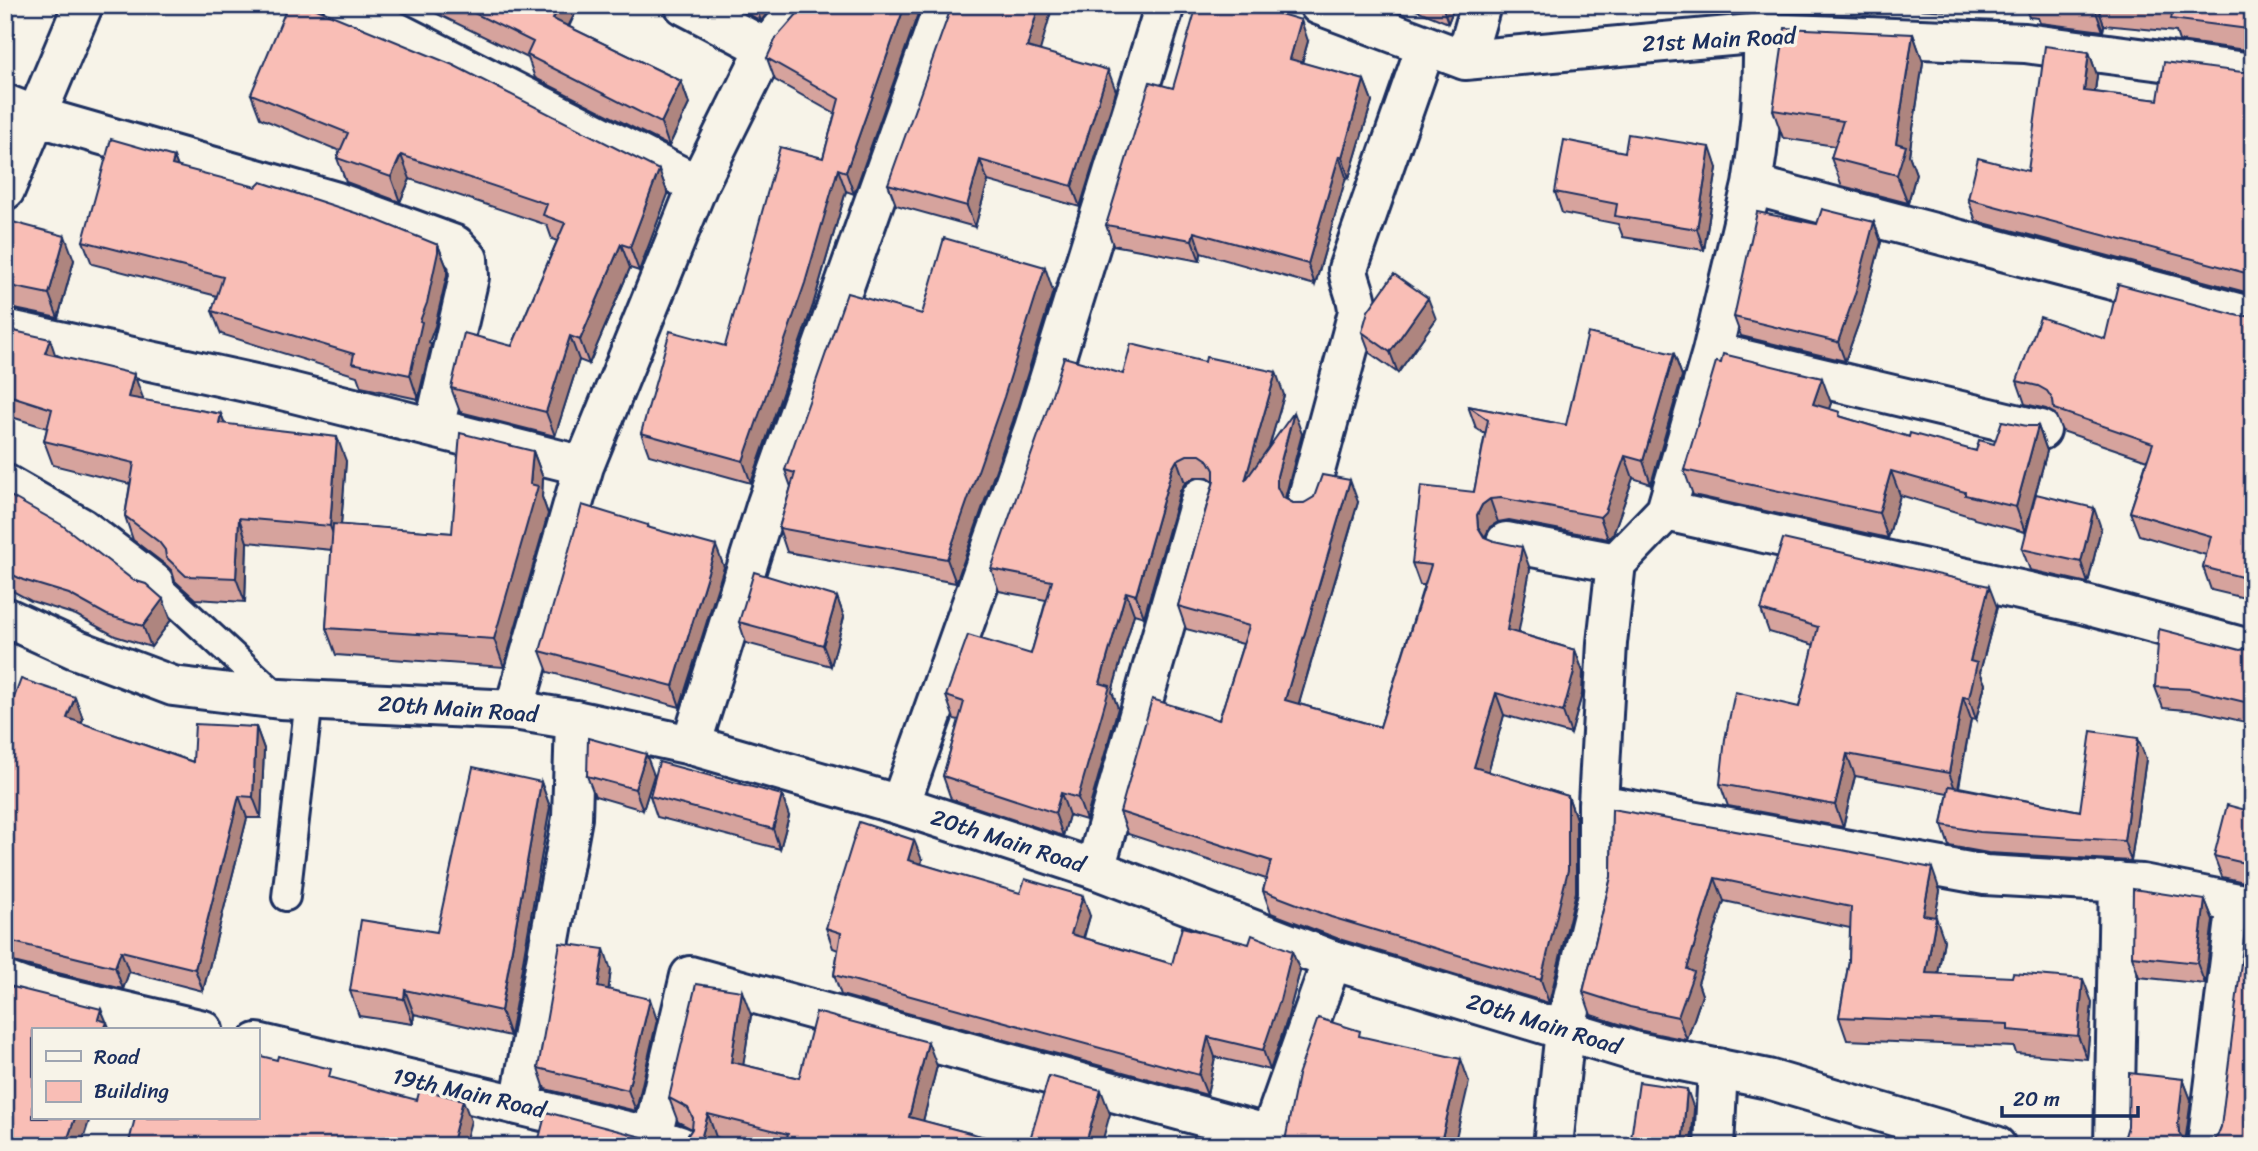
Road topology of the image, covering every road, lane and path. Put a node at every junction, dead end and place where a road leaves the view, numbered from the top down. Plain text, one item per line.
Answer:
1 (83, 5) edge
2 (343, 5) edge
3 (684, 5) edge
4 (803, 5) edge
5 (944, 5) edge
6 (1165, 5) edge
7 (1319, 5) edge
8 (1481, 5) edge
9 (1763, 33) junction
10 (1426, 46) junction
11 (766, 48) junction
12 (1465, 60) junction
13 (2253, 74) edge
14 (20, 110) edge
15 (698, 185) junction
16 (1752, 185) junction
17 (5, 190) edge
18 (2253, 317) edge
19 (5, 329) edge
20 (1712, 352) junction
21 (434, 428) junction
22 (2040, 430) edge
23 (584, 466) junction
24 (5, 484) edge
25 (1200, 498) dead end
26 (1306, 503) edge
27 (1666, 512) junction
28 (1506, 542) edge
29 (1616, 563) junction
30 (154, 583) joint
31 (5, 617) edge
32 (2253, 650) edge
33 (295, 699) junction
34 (514, 710) junction
35 (575, 720) junction
36 (691, 745) junction
37 (1598, 804) junction
38 (900, 805) junction
39 (1095, 869) junction
40 (2119, 882) junction
41 (286, 897) dead end
42 (2245, 905) edge
43 (1332, 960) junction
44 (5, 981) edge
45 (194, 1028) edge
46 (1565, 1030) junction
47 (259, 1043) edge
48 (1718, 1068) junction
49 (520, 1105) junction
50 (1269, 1140) edge
51 (666, 1141) edge
52 (1553, 1146) edge
53 (1714, 1146) edge
54 (1996, 1146) edge
55 (2114, 1146) edge
56 (2207, 1146) edge

1 - 14 street
2 - 15 street
3 - 11 street
4 - 11 street
5 - 36 street
6 - 38 street
7 - 10 street, 21st Main Road
8 - 12 street
9 - 12 street, 21st Main Road
9 - 13 street, 21st Main Road
9 - 16 street
10 - 12 street, 21st Main Road
10 - 26 street
11 - 15 street
14 - 17 street
14 - 21 street
15 - 23 street
16 - 18 street
16 - 20 street
19 - 21 street
20 - 22 street
20 - 27 street
21 - 23 street
23 - 34 street
24 - 30 street
25 - 39 street
27 - 29 street
27 - 32 street
28 - 29 street
29 - 37 street
30 - 33 lane
31 - 33 street, 20th Main Road
33 - 34 street, 20th Main Road
33 - 41 lane
34 - 35 street, 20th Main Road
35 - 36 street, 20th Main Road
35 - 49 street
36 - 38 street, 20th Main Road
37 - 40 street
37 - 46 street
38 - 39 street, 20th Main Road
39 - 43 street, 20th Main Road
40 - 42 street
40 - 55 street
42 - 56 street
43 - 46 street, 20th Main Road
43 - 50 street
44 - 45 street
46 - 48 street, 20th Main Road
46 - 52 street
47 - 49 street, 19th Main Road
48 - 53 street
48 - 54 street, 20th Main Road
49 - 51 street, 19th Main Road
50 - 51 street

